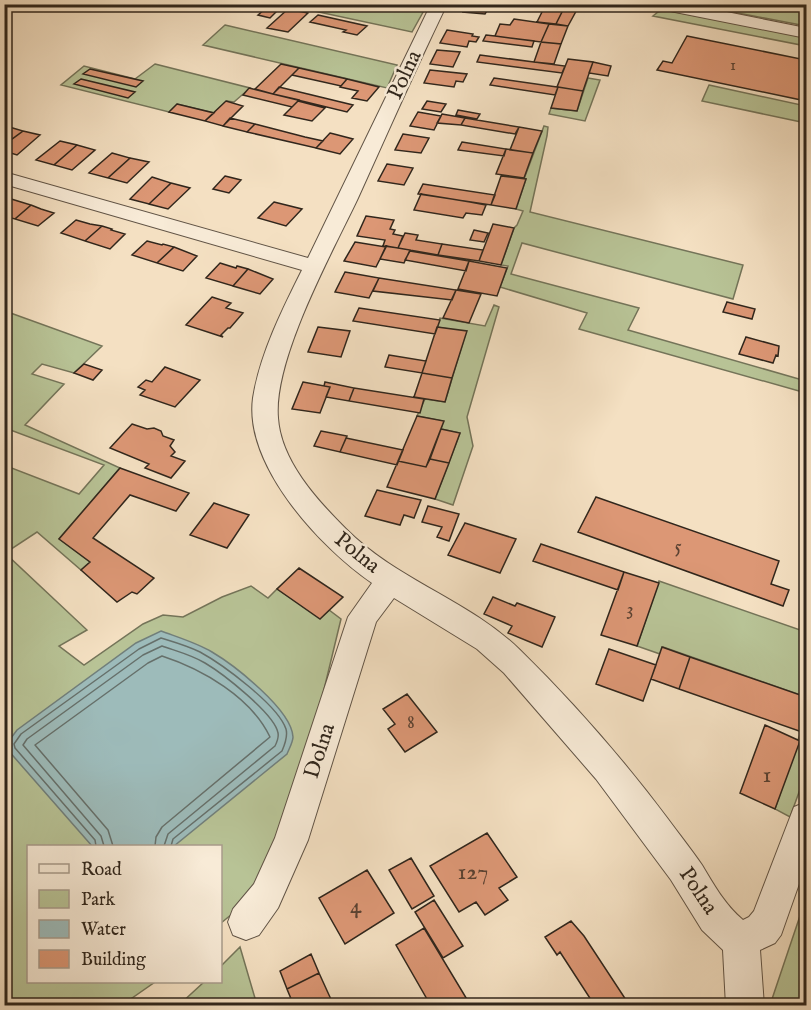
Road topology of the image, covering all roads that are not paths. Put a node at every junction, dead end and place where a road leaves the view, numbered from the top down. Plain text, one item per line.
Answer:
1 (439, 4) edge
2 (660, 4) edge
3 (807, 33) edge
4 (4, 178) edge
5 (314, 267) junction
6 (391, 580) junction
7 (807, 818) edge
8 (246, 922) dead end
9 (741, 940) junction
10 (745, 1005) edge

1 - 5 street, Polna
2 - 3 street
4 - 5 street
5 - 6 street, Polna
6 - 8 street, Dolna
6 - 9 street, Polna
7 - 9 street
9 - 10 street

